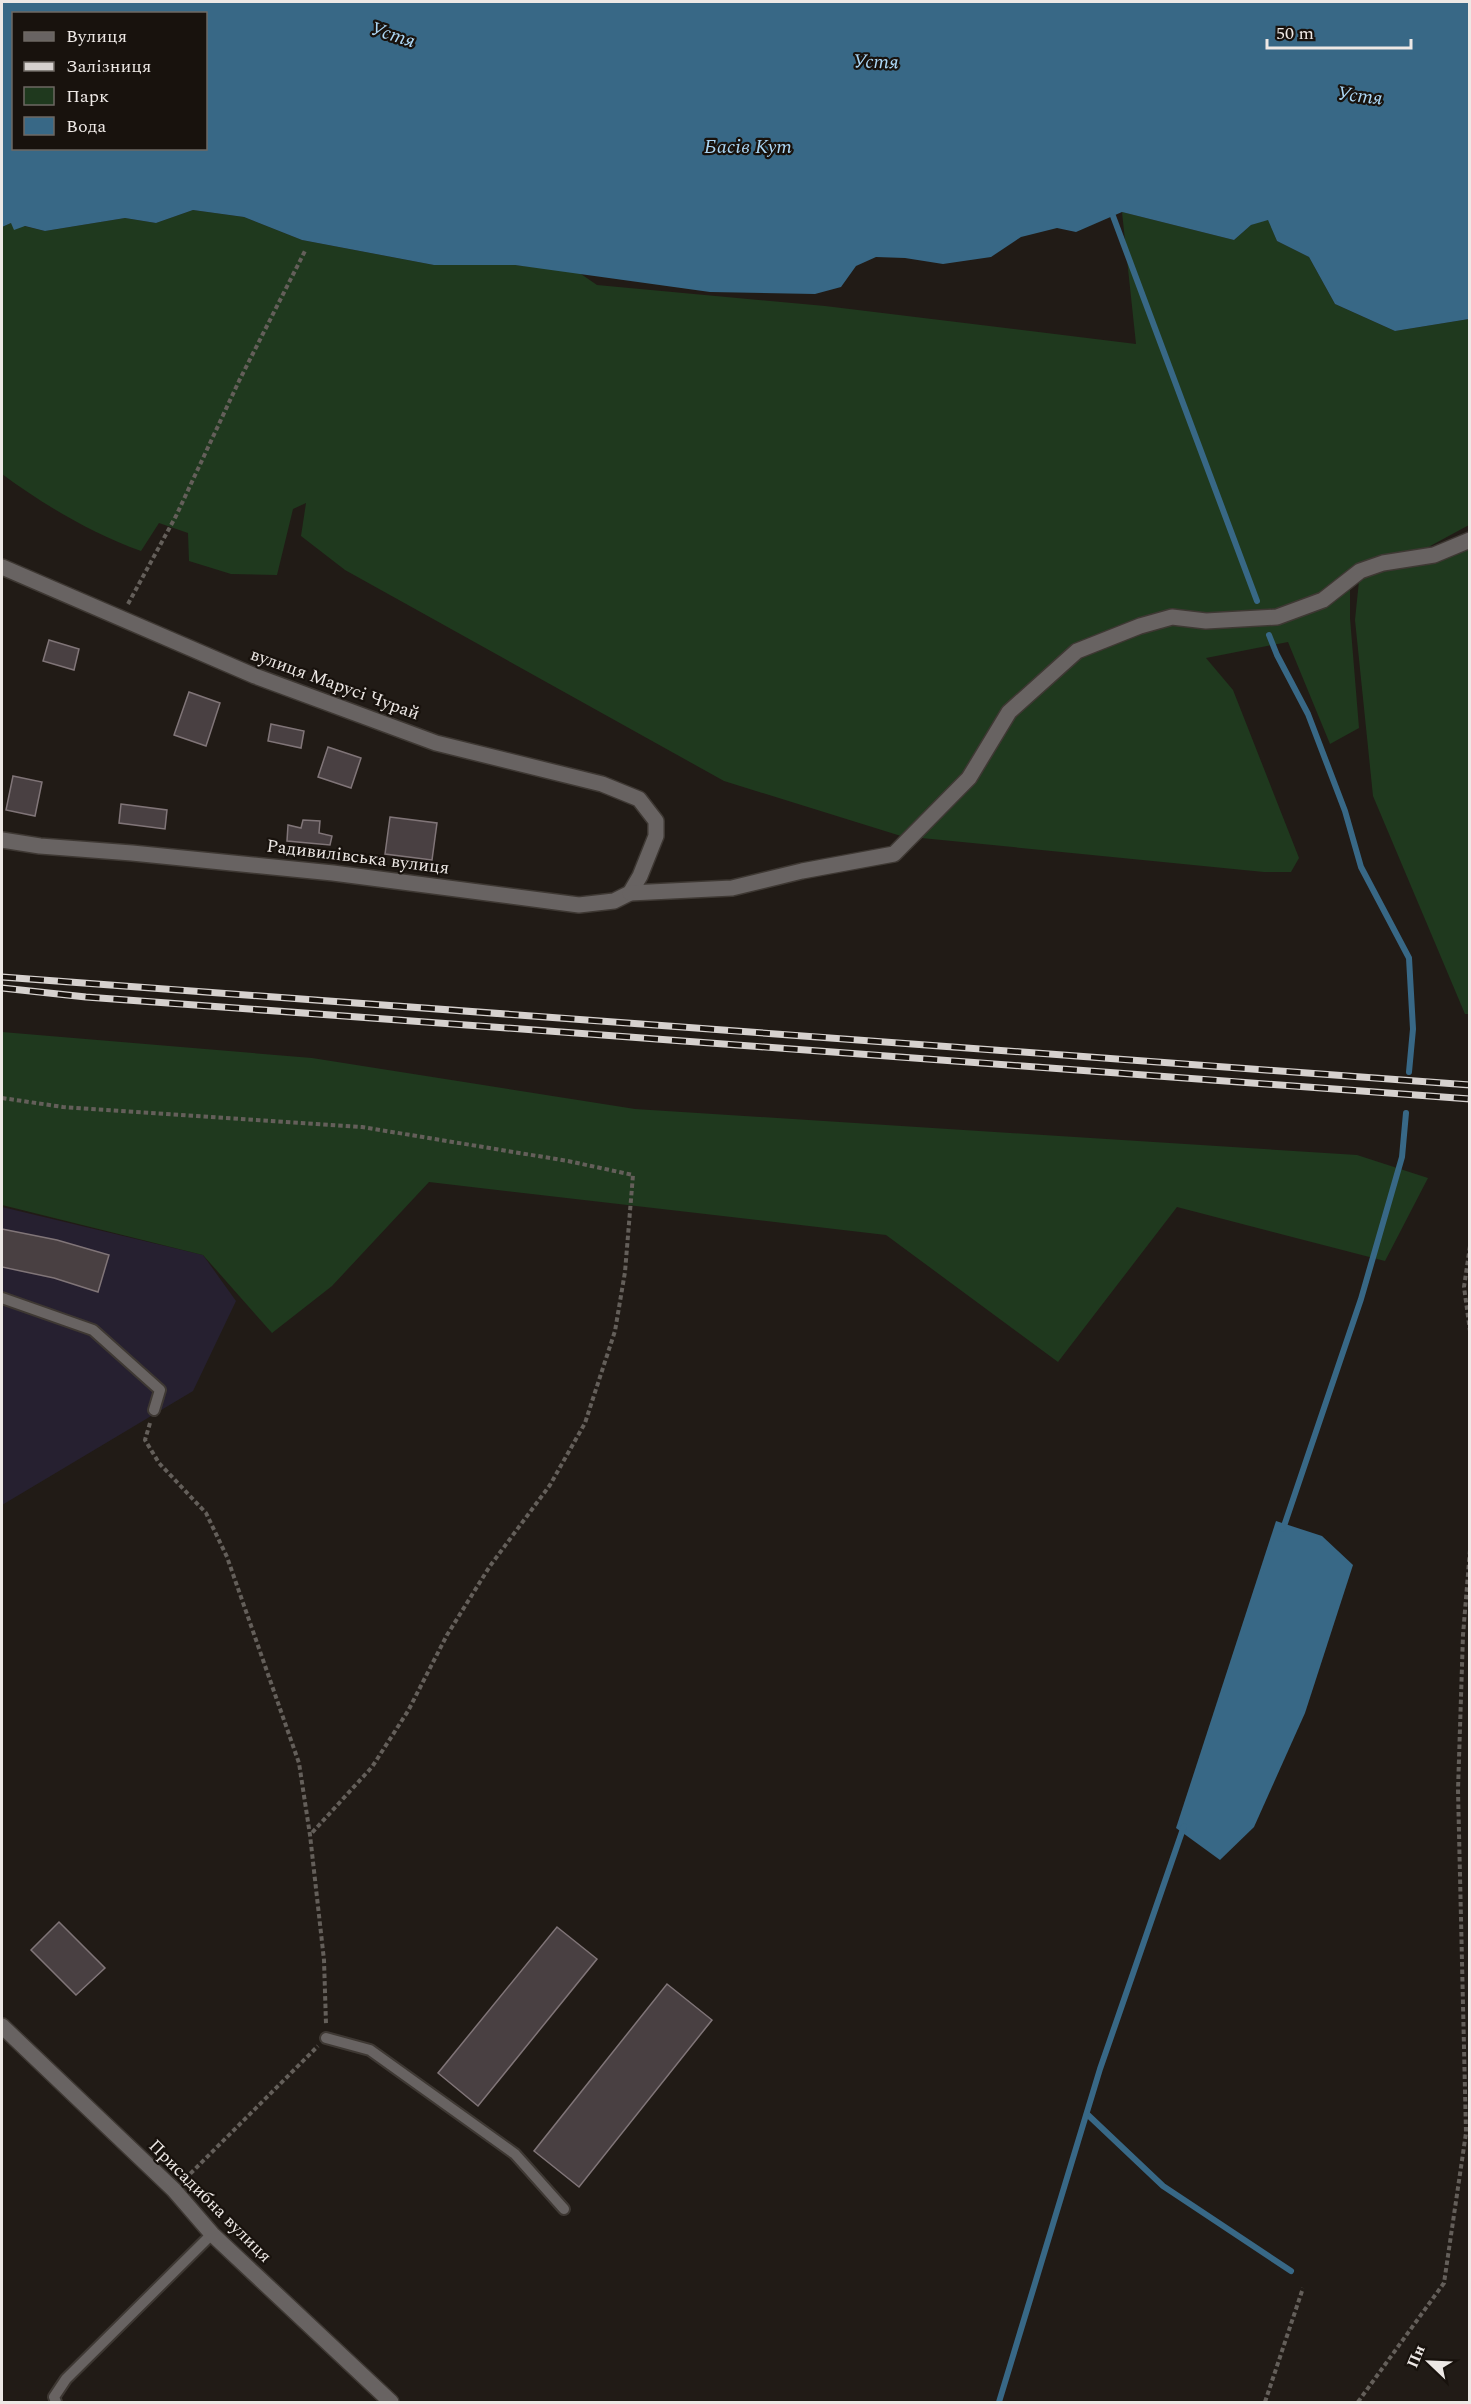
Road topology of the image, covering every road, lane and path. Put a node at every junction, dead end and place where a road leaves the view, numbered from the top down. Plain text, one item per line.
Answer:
1 (305, 251) dead end
2 (1470, 540) edge
3 (2, 567) edge
4 (120, 618) junction
5 (2, 840) edge
6 (630, 893) junction
7 (2, 1098) edge
8 (1470, 1246) edge
9 (2, 1298) edge
10 (1470, 1331) edge
11 (154, 1410) joint
12 (1470, 1550) edge
13 (310, 1835) junction
14 (2, 2026) edge
15 (326, 2038) junction
16 (174, 2190) junction
17 (564, 2209) dead end
18 (212, 2234) junction
19 (1304, 2288) dead end
20 (56, 2403) edge
21 (391, 2403) edge
22 (1265, 2403) edge
23 (1358, 2403) edge

1 - 4 path
2 - 6 street, Радивилівська вулиця
3 - 4 street, вулиця Марусі Чурай
4 - 6 street, вулиця Марусі Чурай
5 - 6 street, Радивилівська вулиця
7 - 13 path
8 - 10 path
9 - 11 lane
11 - 13 path
12 - 23 path
13 - 15 path
14 - 16 street, Присадибна вулиця
15 - 16 path
15 - 17 lane
16 - 18 street, Присадибна вулиця
18 - 20 lane
18 - 21 street, Присадибна вулиця
19 - 22 path

